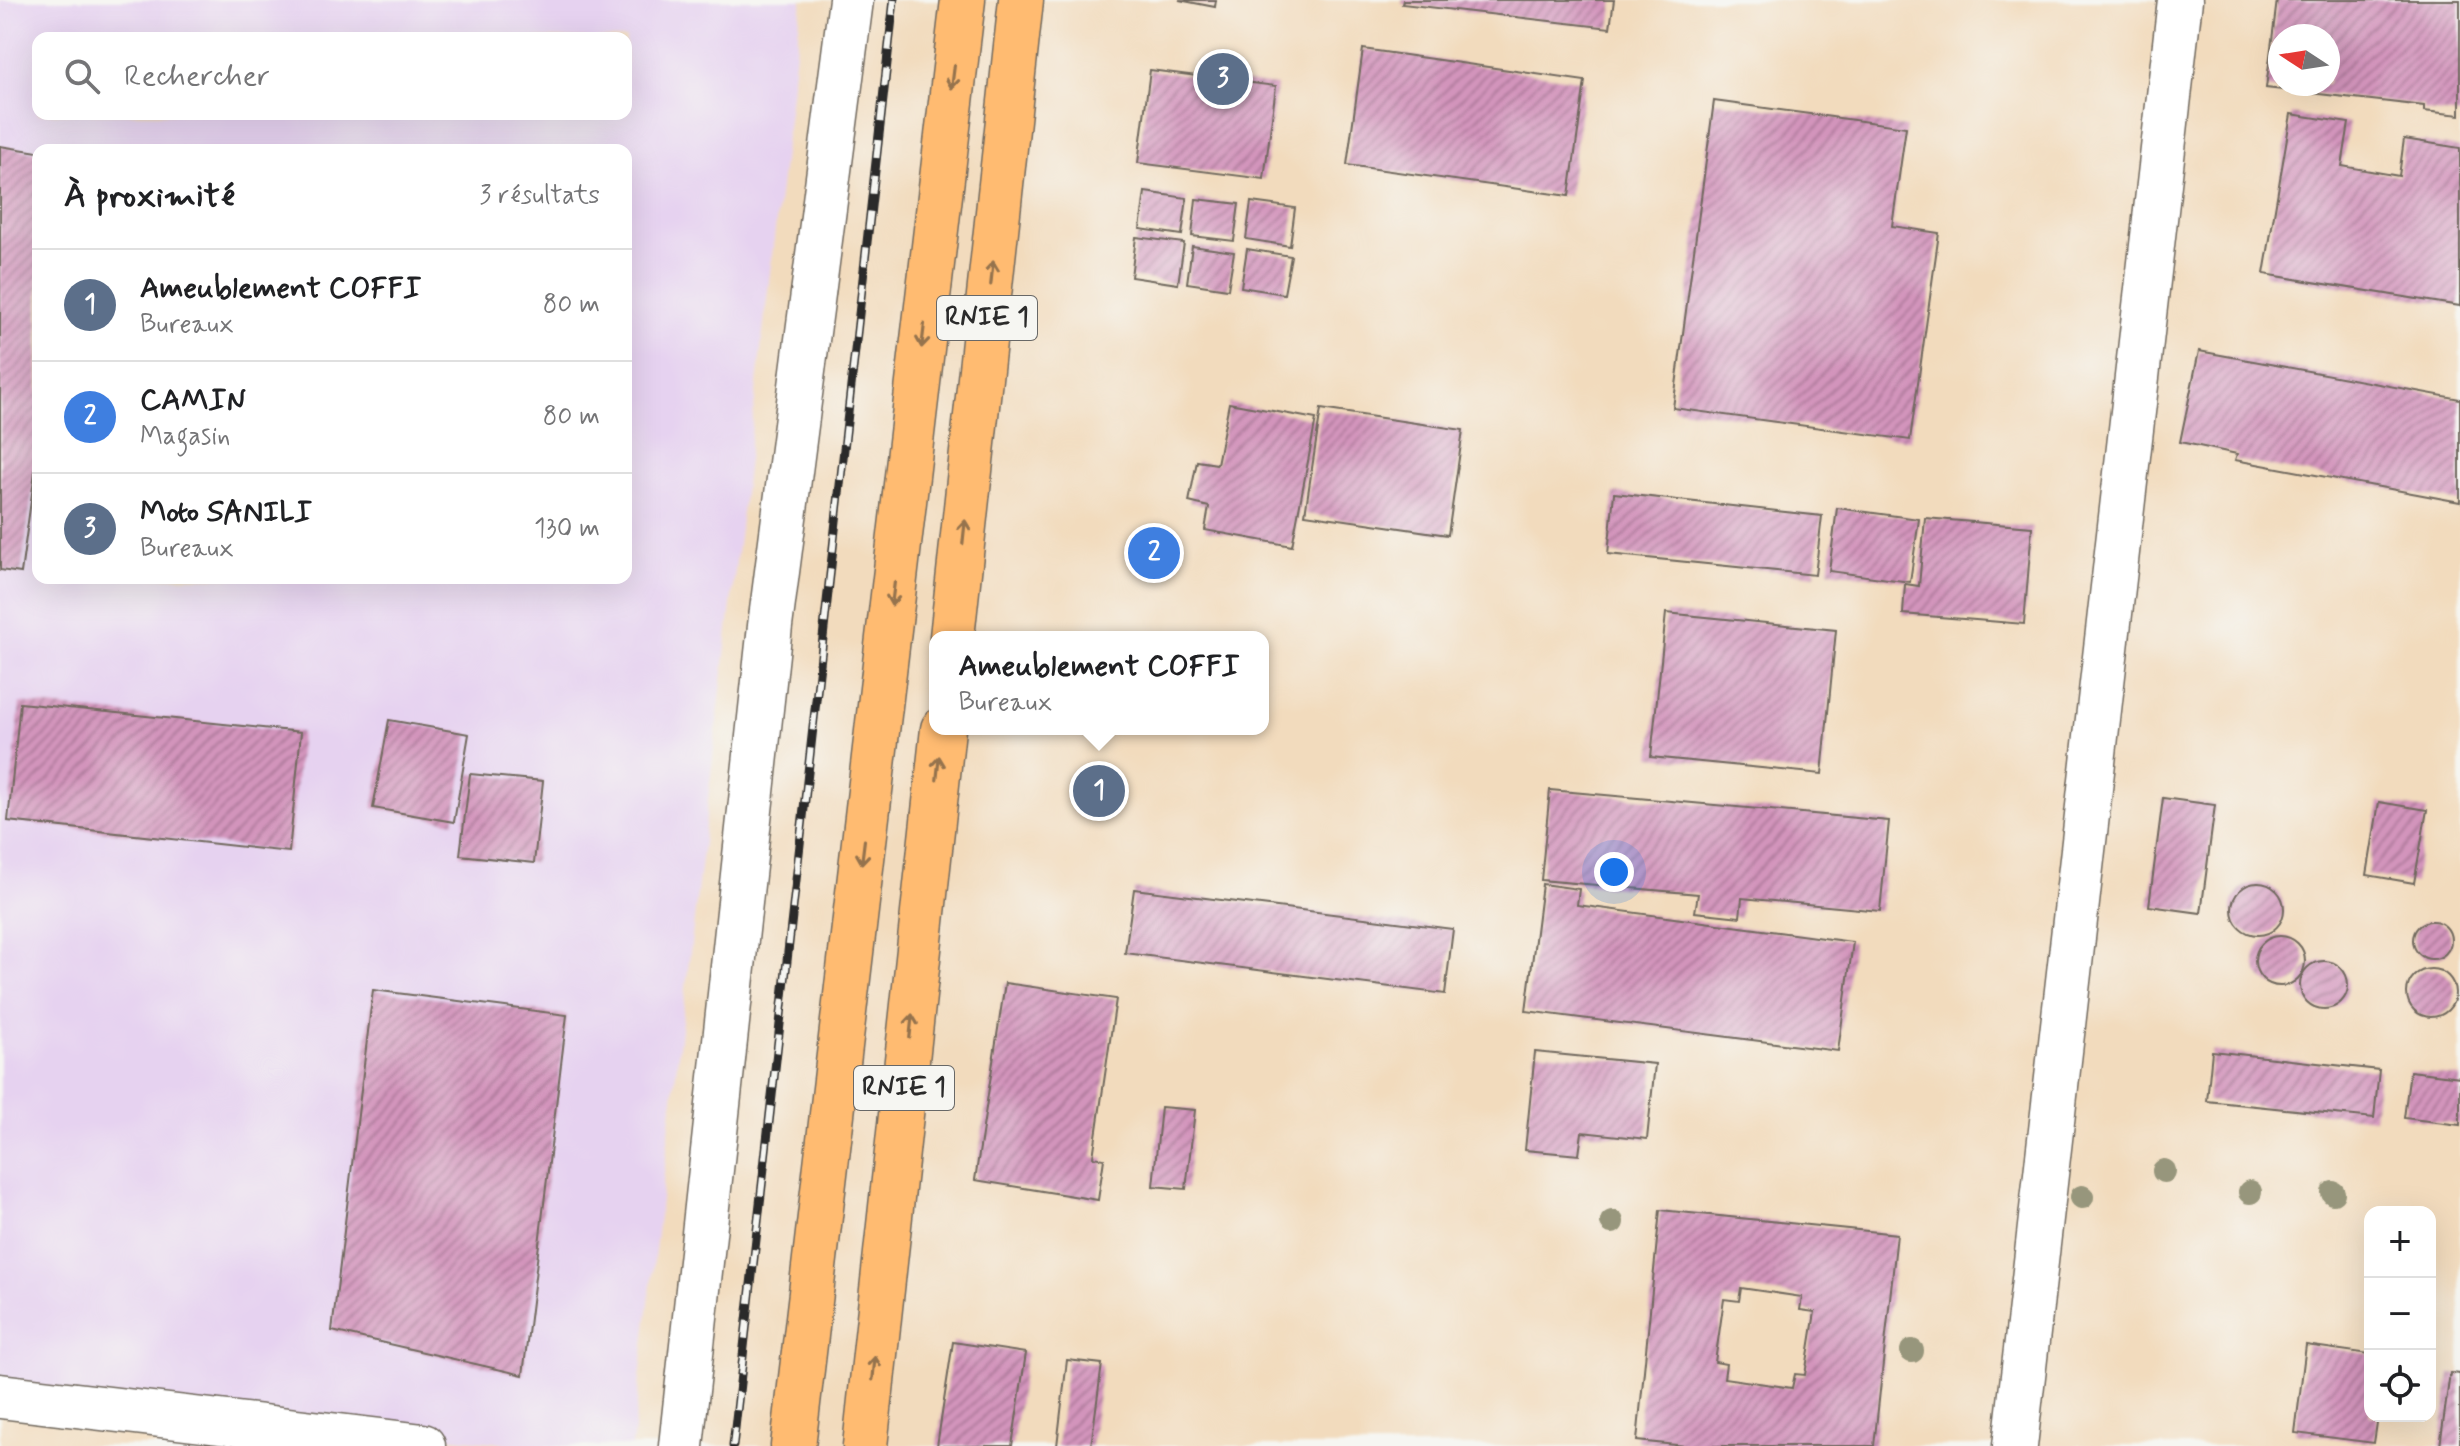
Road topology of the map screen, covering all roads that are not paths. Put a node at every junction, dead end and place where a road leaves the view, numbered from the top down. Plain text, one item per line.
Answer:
1 (851, 0) edge
2 (963, 0) edge
3 (1021, 0) edge
4 (2180, 0) edge
5 (953, 631) edge
6 (942, 735) edge
7 (0, 1396) edge
8 (423, 1446) edge
9 (681, 1446) edge
10 (793, 1446) edge
11 (865, 1446) edge
12 (2015, 1446) edge

1 - 9 street
2 -> 10 highway, RNIE 1
5 -> 3 highway, RNIE 1
4 - 12 street
11 -> 6 highway, RNIE 1
7 - 8 street

